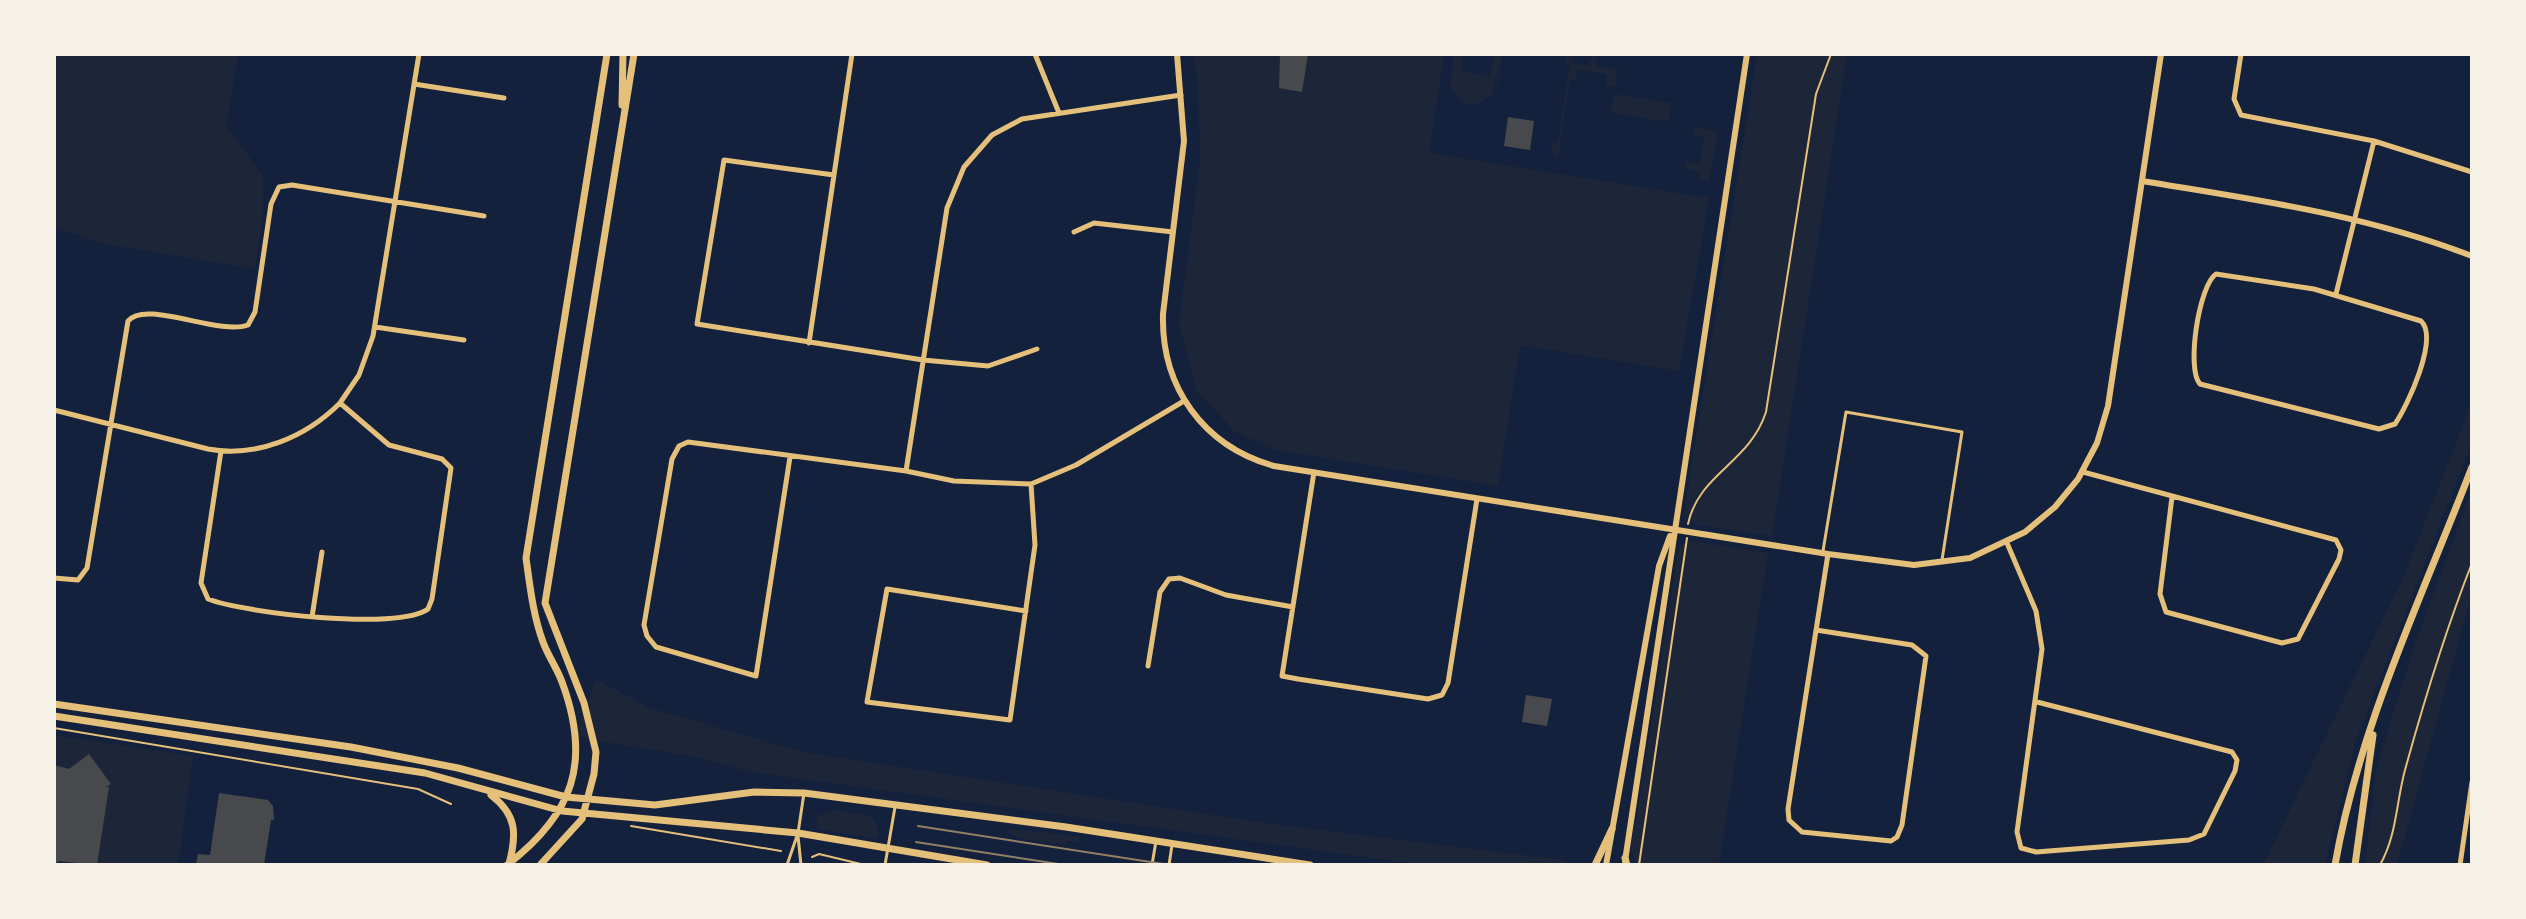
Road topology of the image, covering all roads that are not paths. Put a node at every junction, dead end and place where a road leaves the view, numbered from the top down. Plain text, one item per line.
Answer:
1 (419, 54) edge
2 (607, 54) edge
3 (623, 54) edge
4 (634, 54) edge
5 (852, 54) edge
6 (1035, 54) edge
7 (1177, 54) edge
8 (1747, 54) edge
9 (2161, 54) edge
10 (2241, 54) edge
11 (414, 84) junction
12 (1182, 95) junction
13 (504, 98) dead end
14 (1059, 113) junction
15 (623, 123) junction
16 (2374, 141) junction
17 (2472, 172) edge
18 (834, 175) junction
19 (2142, 181) junction
20 (395, 202) junction
21 (484, 216) dead end
22 (2355, 218) junction
23 (1074, 232) dead end
24 (1173, 232) junction
25 (2472, 256) edge
26 (2336, 294) junction
27 (375, 327) junction
28 (464, 340) dead end
29 (809, 343) junction
30 (1037, 349) dead end
31 (923, 360) junction
32 (1184, 401) junction
33 (340, 403) junction
34 (54, 410) edge
35 (110, 424) junction
36 (221, 451) junction
37 (790, 457) junction
38 (2472, 467) edge
39 (906, 471) junction
40 (1314, 472) junction
41 (2083, 472) junction
42 (1031, 484) junction
43 (2172, 497) junction
44 (1477, 499) junction
45 (1673, 529) junction
46 (2007, 543) junction
47 (322, 552) dead end
48 (1825, 554) junction
49 (1941, 563) junction
50 (54, 578) edge
51 (1293, 607) junction
52 (1026, 611) junction
53 (312, 617) junction
54 (1816, 630) junction
55 (1148, 666) dead end
56 (2037, 702) junction
57 (54, 704) edge
58 (2376, 713) junction
59 (54, 716) edge
60 (2472, 782) edge
61 (486, 792) junction
62 (804, 793) junction
63 (566, 797) junction
64 (588, 799) junction
65 (895, 807) junction
66 (562, 811) junction
67 (584, 814) junction
68 (1612, 829) junction
69 (798, 833) junction
70 (1156, 841) junction
71 (1172, 844) junction
72 (888, 850) junction
73 (1625, 863) edge
74 (508, 864) edge
75 (540, 865) edge
76 (787, 865) edge
77 (801, 865) edge
78 (885, 865) edge
79 (987, 865) edge
80 (1152, 865) edge
81 (1169, 865) edge
82 (1310, 865) edge
83 (1595, 865) edge
84 (1606, 865) edge
85 (2335, 865) edge
86 (2355, 865) edge
87 (2460, 865) edge

1 - 11 street
2 - 63 main road
3 - 15 main road
4 - 15 main road
5 - 18 street
6 - 14 street
7 - 12 street
8 - 45 street
9 - 19 street
10 - 16 street
11 - 13 street
11 - 20 street
12 - 14 street
12 - 24 street
14 - 31 street
15 - 64 main road
16 - 17 street
16 - 22 street
18 - 29 street
18 - 29 street
19 - 22 street
19 - 41 street
20 - 21 street
20 - 27 street
20 - 35 street
22 - 25 street
22 - 26 street
23 - 24 street
24 - 32 street
26 - 26 street
27 - 28 street
27 - 33 street
29 - 31 street
30 - 31 street
31 - 39 street
32 - 40 street
32 - 42 street
33 - 36 street
33 - 53 street
34 - 35 street
35 - 36 street
35 - 50 street
36 - 53 street
37 - 37 street
37 - 39 street
38 - 58 main road
39 - 42 street
40 - 44 street
40 - 51 street
41 - 43 street
41 - 46 street
42 - 52 street
43 - 43 street
44 - 45 street
44 - 51 street
45 - 48 street
45 - 68 street
45 - 73 street
46 - 49 street
46 - 56 street
47 - 53 street
48 - 49 street
48 - 49 lane
48 - 54 street
51 - 55 street
52 - 52 street
54 - 54 street
56 - 56 street
57 - 63 main road
58 - 85 main road
58 - 86 main road
59 - 61 main road
60 - 87 street
61 - 66 main road
61 - 74 main road
62 - 64 main road
62 - 65 main road
62 - 69 lane
63 - 64 main road
63 - 66 main road
64 - 67 main road
65 - 70 main road
65 - 72 lane
66 - 67 main road
66 - 74 main road
67 - 69 main road
67 - 75 main road
68 - 83 main road
68 - 84 street
69 - 72 main road
69 - 76 lane
69 - 77 lane
70 - 71 main road
70 - 80 lane
71 - 81 lane
71 - 82 main road
72 - 78 lane
72 - 79 main road

